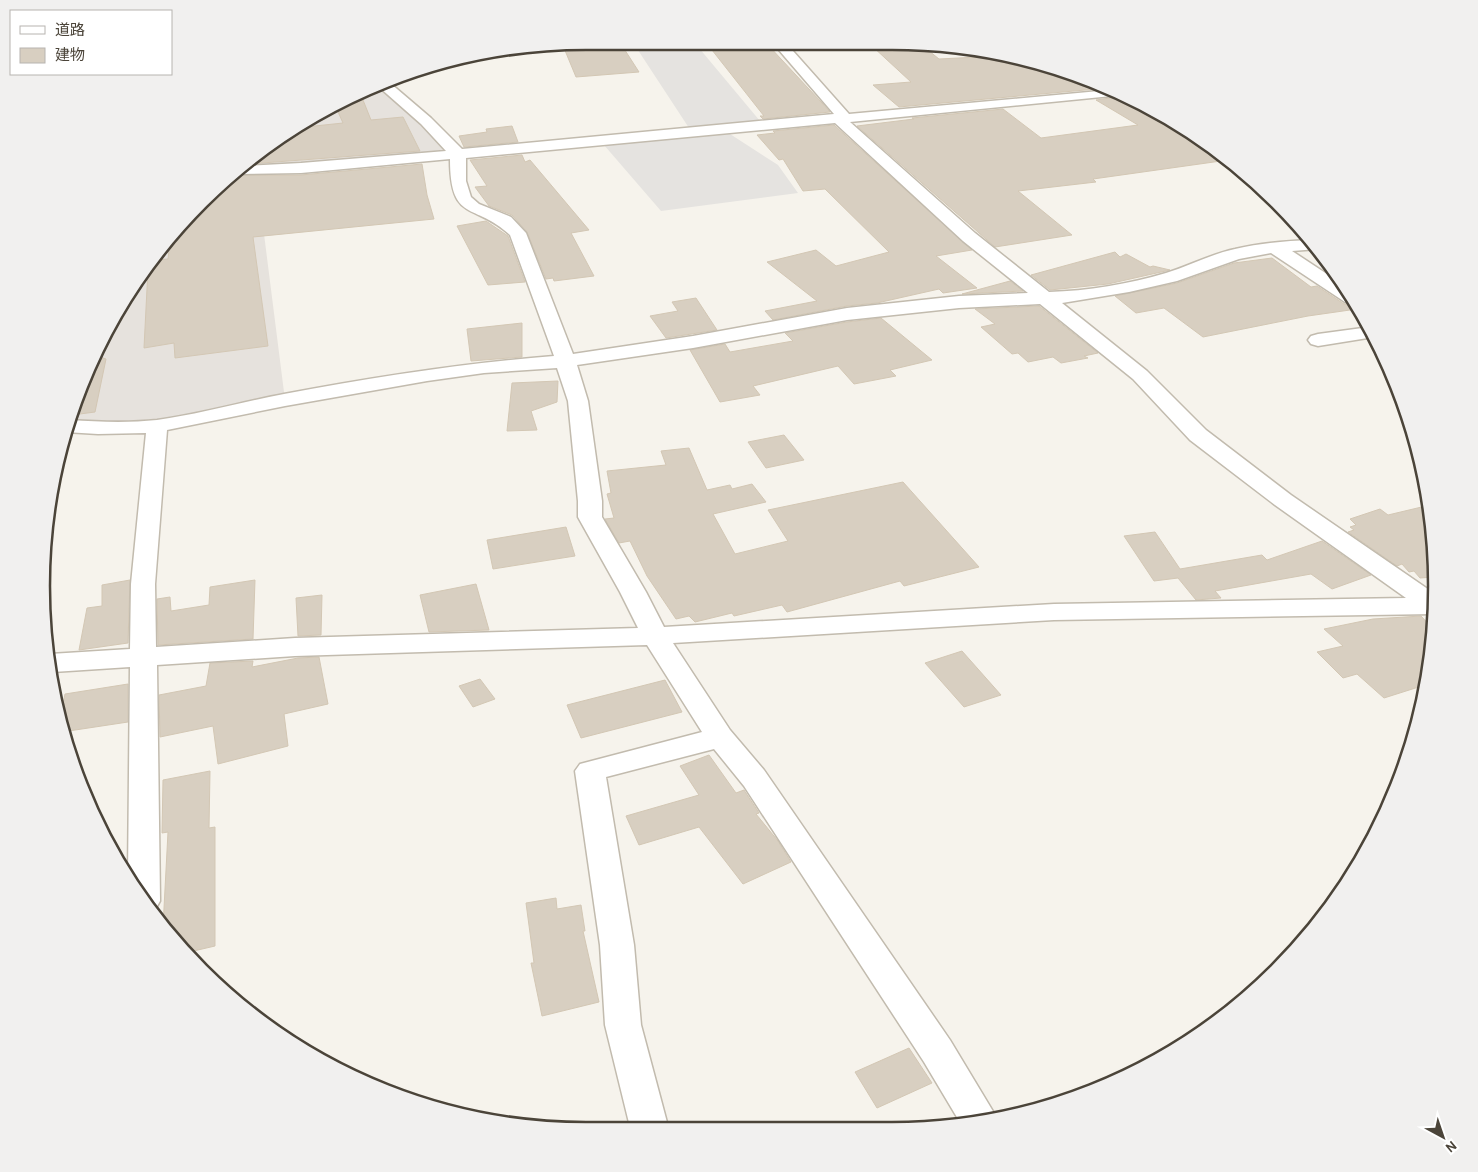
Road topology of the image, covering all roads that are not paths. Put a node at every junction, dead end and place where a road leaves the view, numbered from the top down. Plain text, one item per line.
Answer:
1 (785, 50) edge
2 (388, 88) edge
3 (1104, 94) edge
4 (841, 118) junction
5 (458, 154) junction
6 (248, 171) edge
7 (1305, 245) edge
8 (1274, 247) junction
9 (1339, 289) edge
10 (1048, 299) junction
11 (1364, 333) edge
12 (1318, 340) dead end
13 (566, 361) junction
14 (74, 426) edge
15 (157, 426) junction
16 (1428, 600) edge
17 (1427, 605) edge
18 (655, 636) junction
19 (143, 659) junction
20 (56, 663) edge
21 (720, 737) junction
22 (144, 889) edge
23 (976, 1115) edge
24 (648, 1122) edge

1 - 4 street
2 - 5 street
3 - 4 street
4 - 5 street
4 - 10 street
5 - 6 street
5 - 13 street
7 - 8 street
8 - 9 street
8 - 10 street
10 - 13 street
10 - 16 street
11 - 12 street
13 - 15 street
13 - 18 street
14 - 15 street
15 - 19 street
17 - 18 street
18 - 19 street
18 - 21 street
19 - 20 street
19 - 22 street
21 - 23 street
21 - 24 street

